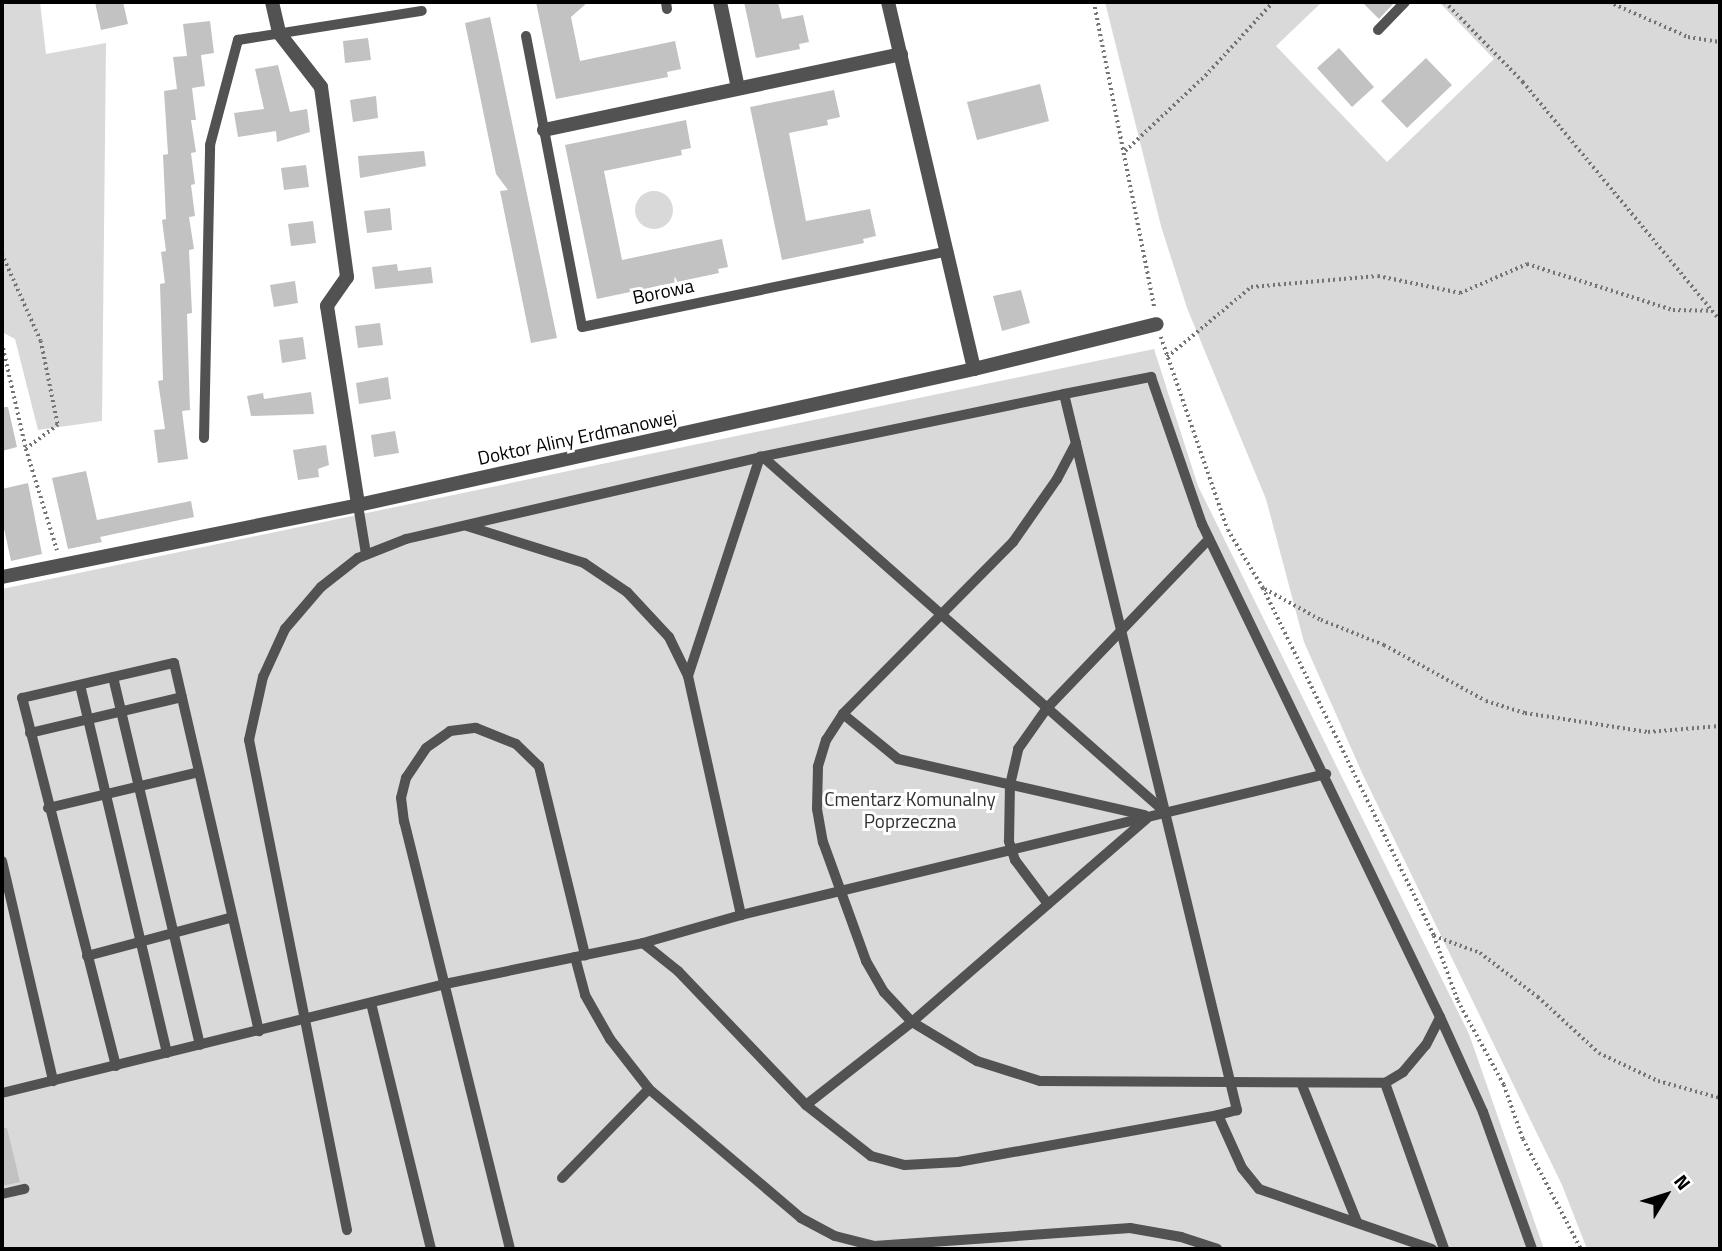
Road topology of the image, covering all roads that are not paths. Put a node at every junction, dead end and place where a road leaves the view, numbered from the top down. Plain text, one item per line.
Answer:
1 (272, 2) edge
2 (720, 2) edge
3 (888, 2) edge
4 (1405, 2) edge
5 (422, 11) dead end
6 (1378, 30) dead end
7 (279, 33) junction
8 (526, 36) dead end
9 (901, 54) junction
10 (738, 88) junction
11 (544, 130) junction
12 (948, 251) junction
13 (1157, 324) road end
14 (974, 369) junction
15 (1064, 394) junction
16 (204, 438) dead end
17 (1076, 443) junction
18 (761, 457) junction
19 (358, 505) junction
20 (465, 526) junction
21 (1209, 539) junction
22 (366, 554) junction
23 (2, 577) edge
24 (941, 614) junction
25 (1121, 630) junction
26 (688, 676) junction
27 (113, 677) junction
28 (80, 685) junction
29 (182, 697) junction
30 (1047, 708) junction
31 (122, 711) junction
32 (843, 714) junction
33 (88, 719) junction
34 (30, 733) junction
35 (200, 772) junction
36 (1326, 774) junction
37 (1010, 785) junction
38 (139, 787) junction
39 (107, 794) junction
40 (48, 808) junction
41 (1166, 813) junction
42 (1149, 816) junction
43 (1012, 850) junction
44 (2, 861) edge
45 (839, 892) junction
46 (1048, 904) junction
47 (741, 915) junction
48 (230, 918) junction
49 (174, 933) junction
50 (141, 942) junction
51 (643, 943) junction
52 (87, 956) junction
53 (580, 956) junction
54 (445, 984) junction
55 (371, 1003) junction
56 (1440, 1017) junction
57 (303, 1021) junction
58 (912, 1022) junction
59 (259, 1031) junction
60 (200, 1045) junction
61 (167, 1053) junction
62 (116, 1066) junction
63 (53, 1081) junction
64 (1385, 1083) junction
65 (1231, 1084) junction
66 (1302, 1085) junction
67 (649, 1089) junction
68 (2, 1093) edge
69 (806, 1105) junction
70 (1218, 1115) junction
71 (562, 1178) dead end
72 (24, 1189) dead end
73 (2, 1194) edge
74 (1357, 1222) junction
75 (347, 1230) dead end
76 (431, 1249) edge
77 (510, 1249) edge
78 (1217, 1249) edge
79 (1432, 1249) edge
80 (1444, 1249) edge
81 (1532, 1249) edge

1 - 7 street
2 - 10 street
3 - 9 street
4 - 6 lane
5 - 7 lane
7 - 16 lane
7 - 19 street
8 - 11 lane, Borowa
9 - 10 street
9 - 12 street
10 - 11 street
11 - 12 lane, Borowa
12 - 14 street
13 - 14 street, Doktor Aliny Erdmanowej
14 - 19 street, Doktor Aliny Erdmanowej
15 - 17 lane
15 - 18 lane
15 - 21 lane
17 - 24 lane
17 - 25 lane
18 - 20 lane
18 - 24 lane
18 - 26 lane
19 - 22 lane
19 - 23 street, Doktor Aliny Erdmanowej
20 - 22 lane
20 - 26 lane
21 - 25 lane
21 - 36 lane
22 - 57 lane
24 - 30 lane
24 - 32 lane
25 - 30 lane
25 - 41 lane
26 - 47 lane
27 - 28 lane
27 - 29 lane
27 - 31 lane
28 - 33 lane
28 - 34 lane
29 - 31 lane
29 - 35 lane
30 - 37 lane
30 - 41 lane
31 - 33 lane
31 - 38 lane
32 - 37 lane
32 - 45 lane
33 - 34 lane
33 - 39 lane
34 - 40 lane
35 - 38 lane
35 - 48 lane
36 - 41 lane
36 - 56 lane
37 - 42 lane
37 - 43 lane
38 - 39 lane
38 - 49 lane
39 - 40 lane
39 - 50 lane
40 - 52 lane
41 - 42 lane
41 - 65 lane
42 - 43 lane
42 - 46 lane
43 - 45 lane
43 - 46 lane
44 - 63 lane
45 - 47 lane
45 - 58 lane
46 - 58 lane
47 - 51 lane
48 - 49 lane
48 - 59 lane
49 - 50 lane
49 - 60 lane
50 - 52 lane
50 - 61 lane
51 - 53 lane
51 - 69 lane
52 - 62 lane
53 - 54 lane
53 - 54 lane
53 - 67 lane
54 - 55 lane
54 - 77 lane
55 - 57 lane
55 - 76 lane
56 - 64 lane
56 - 81 lane
57 - 59 lane
57 - 75 lane
58 - 65 lane
58 - 69 lane
59 - 60 lane
60 - 61 lane
61 - 62 lane
62 - 63 lane
63 - 68 lane
64 - 66 lane
64 - 80 lane
65 - 66 lane
65 - 70 lane
66 - 74 lane
67 - 71 lane
67 - 78 lane
69 - 70 lane
70 - 74 lane
72 - 73 lane
74 - 79 lane

